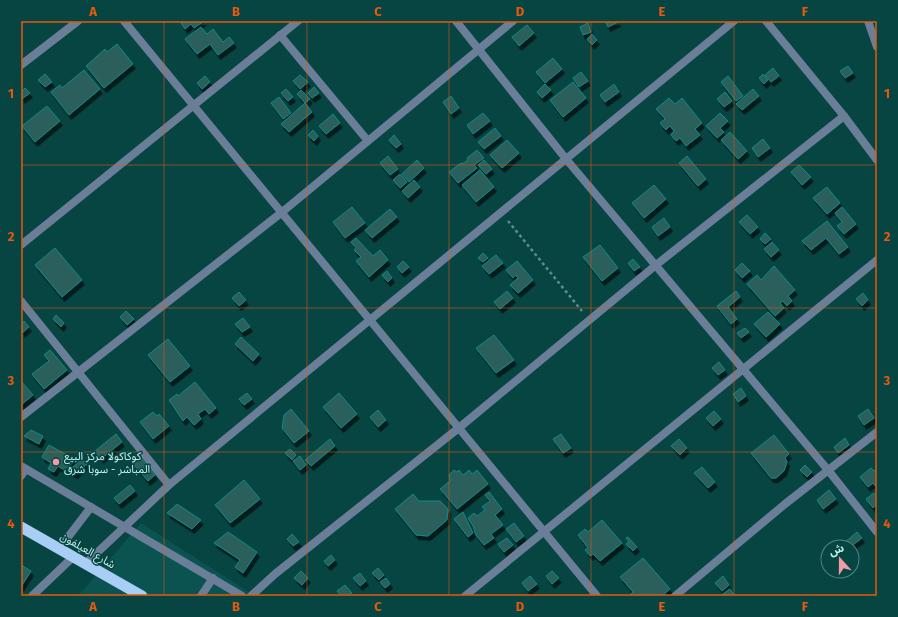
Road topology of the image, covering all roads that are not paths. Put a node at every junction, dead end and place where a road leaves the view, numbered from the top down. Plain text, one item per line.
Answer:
1 (78, 21) edge
2 (124, 21) edge
3 (298, 21) edge
4 (456, 21) edge
5 (513, 21) edge
6 (734, 21) edge
7 (766, 21) edge
8 (868, 21) edge
9 (280, 35) junction
10 (877, 47) edge
11 (479, 49) junction
12 (21, 65) edge
13 (193, 106) junction
14 (844, 116) junction
15 (368, 141) junction
16 (566, 159) junction
17 (877, 160) edge
18 (281, 213) junction
19 (21, 245) edge
20 (877, 260) edge
21 (656, 265) junction
22 (21, 301) edge
23 (370, 320) junction
24 (743, 369) junction
25 (78, 371) junction
26 (21, 417) edge
27 (460, 427) junction
28 (877, 432) edge
29 (23, 468) edge
30 (828, 470) junction
31 (21, 476) edge
32 (169, 485) junction
33 (91, 507) junction
34 (124, 526) junction
35 (21, 527) edge
36 (543, 531) junction
37 (877, 532) edge
38 (59, 549) junction
39 (73, 557) junction
40 (85, 564) junction
41 (213, 578) junction
42 (32, 596) edge
43 (142, 596) edge
44 (201, 596) edge
45 (242, 596) edge
46 (251, 596) edge
47 (465, 596) edge
48 (597, 596) edge
49 (675, 596) edge

1 - 12 street
2 - 13 street
3 - 9 street
4 - 11 street
5 - 11 street
6 - 16 street
7 - 14 street
8 - 10 street
9 - 13 street
9 - 15 street
11 - 15 street
11 - 16 street
13 - 18 street
13 - 19 street
14 - 17 street
14 - 21 street
15 - 18 street
16 - 21 street
16 - 23 street
18 - 23 street
18 - 25 street
20 - 24 street
21 - 24 street
21 - 27 street
22 - 25 street
23 - 27 street
23 - 32 street
24 - 30 street
24 - 36 street
25 - 26 street
25 - 32 street
27 - 36 street
27 - 46 street
28 - 30 street
29 - 31 street
29 - 33 street
30 - 37 street
30 - 49 street
32 - 34 street
33 - 34 street
33 - 38 street
34 - 40 street
34 - 41 street
35 - 38 highway, شارع العيلفون
36 - 47 street
36 - 48 street
38 - 39 highway, شارع العيلفون
39 - 40 highway, شارع العيلفون
39 - 42 street
40 - 43 highway, شارع العيلفون
41 - 44 street
41 - 45 street

